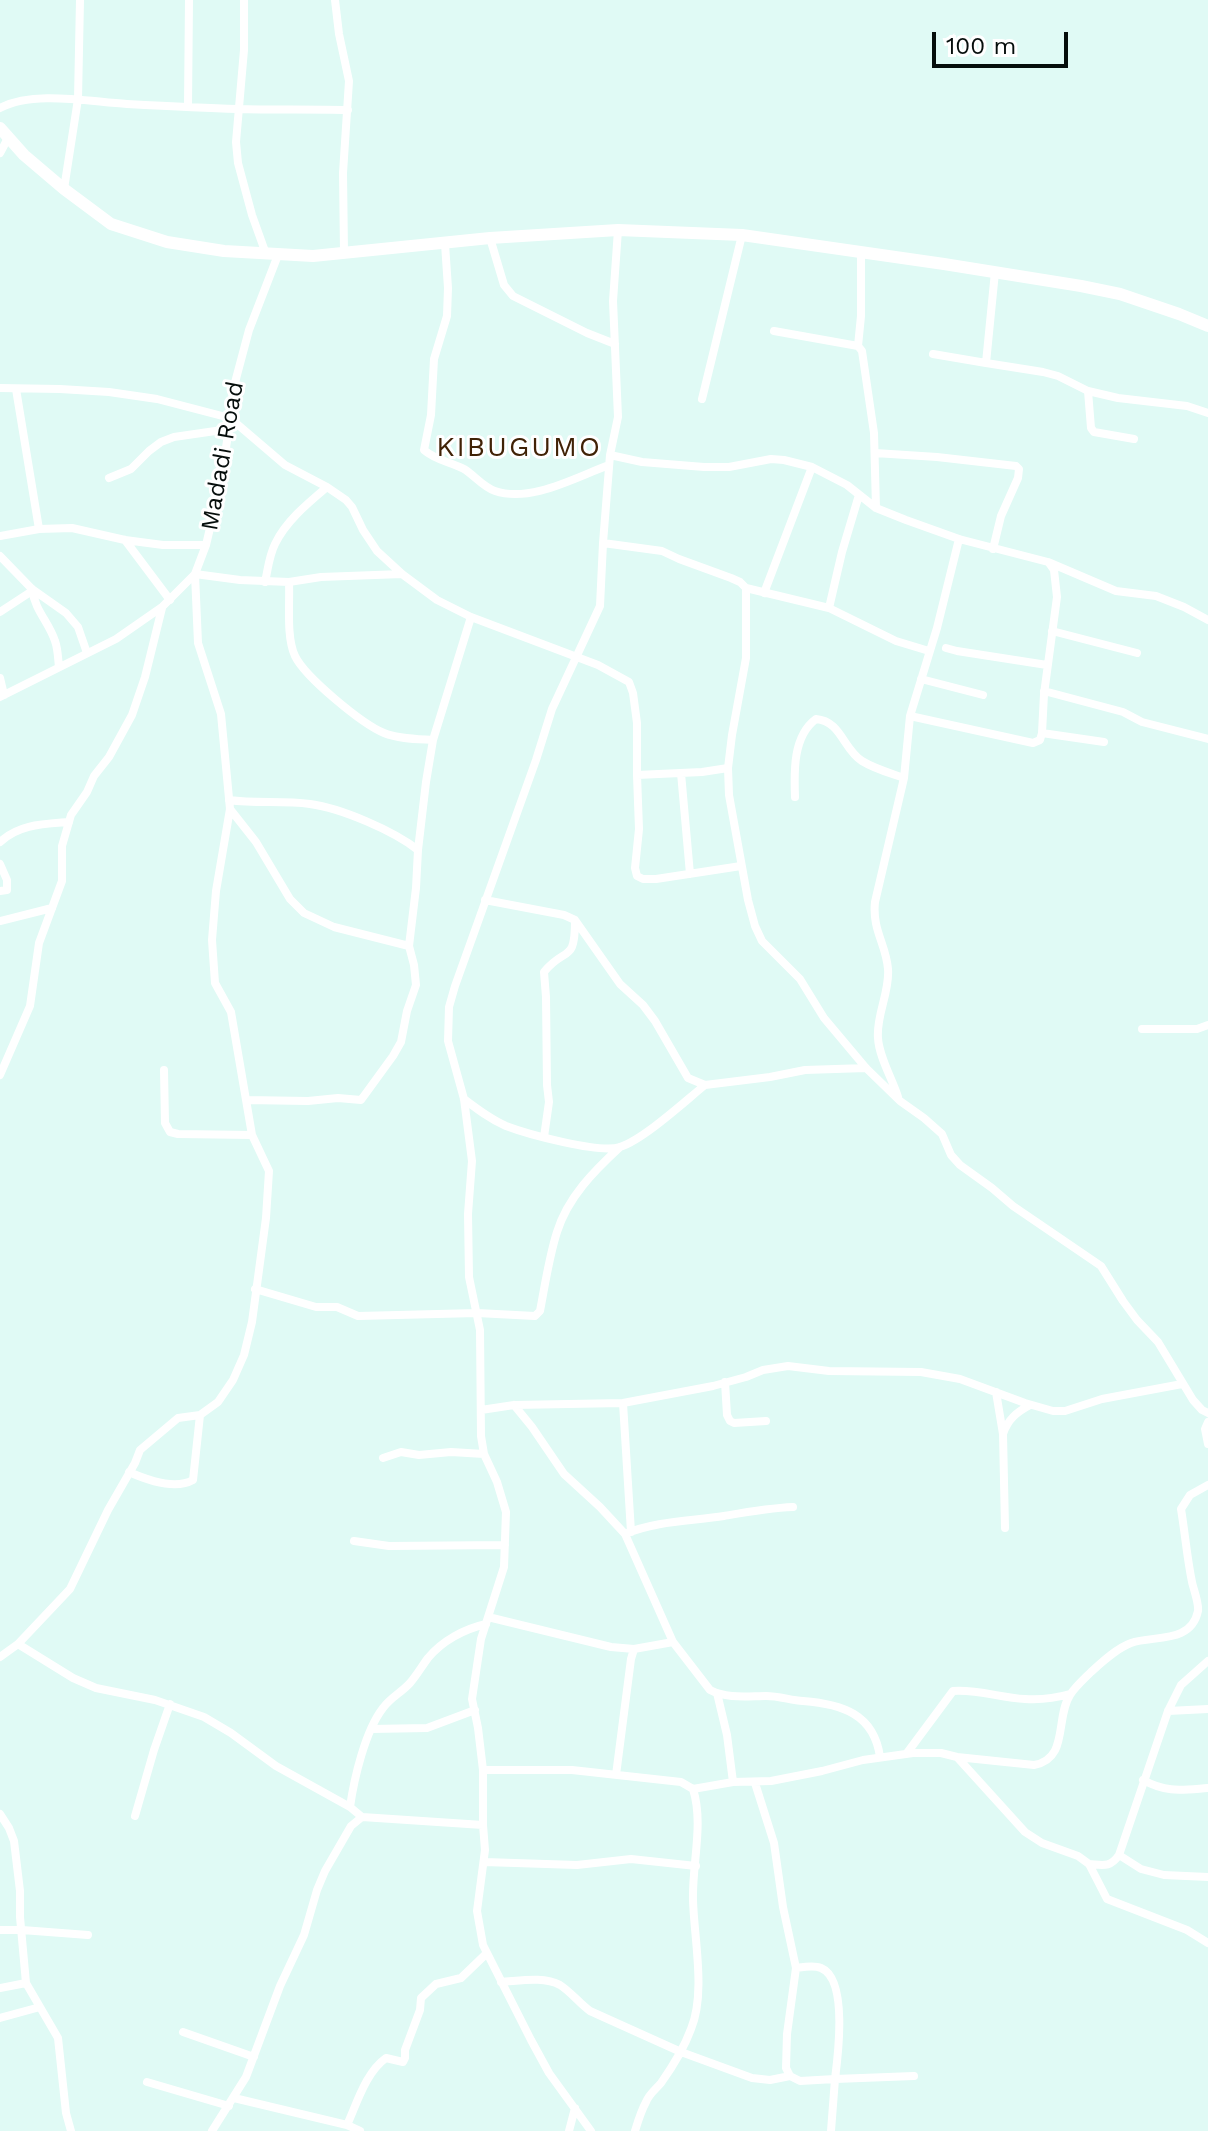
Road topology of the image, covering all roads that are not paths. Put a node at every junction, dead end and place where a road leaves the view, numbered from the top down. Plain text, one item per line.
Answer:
1 (80, 0) edge
2 (189, 0) edge
3 (244, 0) edge
4 (335, 0) edge
5 (78, 99) junction
6 (188, 106) junction
7 (0, 108) edge
8 (238, 109) junction
9 (348, 110) junction
10 (4, 133) edge
11 (0, 153) edge
12 (64, 189) junction
13 (618, 230) junction
14 (742, 235) junction
15 (490, 238) junction
16 (445, 244) junction
17 (861, 251) junction
18 (344, 253) junction
19 (272, 254) junction
20 (995, 272) junction
21 (1208, 326) edge
22 (774, 331) dead end
23 (615, 344) junction
24 (858, 346) junction
25 (933, 354) dead end
26 (986, 363) junction
27 (0, 388) edge
28 (16, 389) junction
29 (1088, 391) junction
30 (702, 399) dead end
31 (1208, 413) edge
32 (230, 418) junction
33 (229, 429) junction
34 (1134, 439) dead end
35 (875, 453) junction
36 (610, 460) junction
37 (812, 467) junction
38 (109, 478) dead end
39 (327, 487) junction
40 (859, 495) junction
41 (876, 508) junction
42 (39, 529) junction
43 (0, 536) edge
44 (959, 539) junction
45 (125, 540) junction
46 (603, 543) junction
47 (206, 545) junction
48 (993, 549) junction
49 (0, 556) edge
50 (1048, 562) junction
51 (195, 574) junction
52 (402, 574) junction
53 (265, 582) junction
54 (289, 582) junction
55 (746, 588) junction
56 (32, 590) junction
57 (764, 593) junction
58 (170, 600) junction
59 (162, 607) junction
60 (829, 608) junction
61 (0, 612) edge
62 (471, 617) junction
63 (1208, 620) edge
64 (1052, 631) junction
65 (946, 648) dead end
66 (929, 651) junction
67 (87, 653) junction
68 (1137, 653) dead end
69 (576, 656) junction
70 (1047, 665) junction
71 (59, 667) junction
72 (0, 678) edge
73 (921, 679) junction
74 (1044, 691) junction
75 (983, 695) dead end
76 (2, 696) edge
77 (910, 716) junction
78 (1042, 733) junction
79 (1208, 739) edge
80 (433, 740) junction
81 (1104, 742) dead end
82 (728, 768) junction
83 (681, 773) junction
84 (637, 775) junction
85 (904, 778) junction
86 (795, 797) dead end
87 (230, 804) junction
88 (69, 822) junction
89 (0, 842) edge
90 (418, 850) junction
91 (0, 864) edge
92 (741, 866) junction
93 (690, 874) junction
94 (0, 891) edge
95 (485, 900) junction
96 (52, 908) junction
97 (575, 920) junction
98 (0, 921) edge
99 (409, 946) junction
100 (1208, 1025) edge
101 (1142, 1029) dead end
102 (866, 1068) junction
103 (164, 1070) dead end
104 (0, 1075) edge
105 (705, 1085) junction
106 (464, 1099) junction
107 (246, 1100) junction
108 (900, 1101) junction
109 (252, 1135) junction
110 (544, 1137) junction
111 (620, 1147) junction
112 (255, 1289) junction
113 (477, 1313) junction
114 (725, 1382) junction
115 (1182, 1384) junction
116 (996, 1392) junction
117 (623, 1403) junction
118 (514, 1405) junction
119 (1031, 1405) junction
120 (481, 1410) junction
121 (1208, 1413) edge
122 (200, 1415) junction
123 (766, 1421) dead end
124 (1208, 1422) edge
125 (1003, 1434) junction
126 (1208, 1444) edge
127 (484, 1454) junction
128 (383, 1458) dead end
129 (129, 1472) junction
130 (1208, 1485) edge
131 (793, 1507) dead end
132 (1005, 1528) dead end
133 (628, 1533) junction
134 (354, 1541) dead end
135 (505, 1545) junction
136 (487, 1621) junction
137 (673, 1642) junction
138 (18, 1644) junction
139 (634, 1649) junction
140 (0, 1657) edge
141 (1208, 1661) edge
142 (717, 1693) junction
143 (1070, 1694) junction
144 (170, 1704) junction
145 (1208, 1709) edge
146 (475, 1710) junction
147 (1168, 1711) junction
148 (371, 1729) junction
149 (907, 1753) junction
150 (880, 1757) junction
151 (957, 1757) junction
152 (483, 1770) junction
153 (616, 1775) junction
154 (1143, 1780) junction
155 (733, 1782) junction
156 (755, 1783) junction
157 (1208, 1788) edge
158 (693, 1789) junction
159 (350, 1807) junction
160 (0, 1814) edge
161 (135, 1816) dead end
162 (362, 1817) junction
163 (483, 1825) junction
164 (1119, 1855) junction
165 (484, 1862) junction
166 (1089, 1864) junction
167 (696, 1866) junction
168 (1208, 1877) edge
169 (0, 1930) edge
170 (22, 1930) junction
171 (88, 1935) dead end
172 (1208, 1943) edge
173 (487, 1953) junction
174 (796, 1968) junction
175 (501, 1982) junction
176 (26, 1983) junction
177 (0, 1988) edge
178 (40, 2007) junction
179 (0, 2018) edge
180 (183, 2032) dead end
181 (681, 2052) junction
182 (254, 2057) junction
183 (790, 2076) junction
184 (914, 2076) dead end
185 (835, 2079) junction
186 (147, 2082) dead end
187 (232, 2102) junction
188 (575, 2108) junction
189 (347, 2125) junction
190 (589, 2130) edge
191 (71, 2131) edge
192 (212, 2131) edge
193 (360, 2131) edge
194 (569, 2131) edge
195 (635, 2131) edge
196 (831, 2131) edge

1 - 5 street
2 - 6 street
3 - 8 street
4 - 9 street
5 - 6 street
5 - 7 street
5 - 12 street
6 - 8 street
8 - 9 street
8 - 19 street
9 - 18 street
10 - 11 street
10 - 12 main road
12 - 19 main road
13 - 14 main road
13 - 15 main road
13 - 23 street
14 - 17 main road
14 - 30 street
15 - 16 main road
15 - 23 street
16 - 18 main road
16 - 36 street
17 - 20 main road
17 - 24 street
18 - 19 main road
19 - 32 street, Madadi Road
20 - 21 main road
20 - 26 street
22 - 24 street
23 - 36 street
24 - 35 street
25 - 26 street
26 - 29 street
27 - 28 street
28 - 32 street
28 - 42 street
29 - 31 street
29 - 34 street
32 - 33 street, Madadi Road
32 - 39 street
33 - 38 street
33 - 47 street, Madadi Road
35 - 41 street
35 - 48 street
36 - 37 street
36 - 46 street
37 - 40 street
37 - 57 street
39 - 52 street
39 - 53 street
40 - 41 street
40 - 60 street
41 - 44 street
42 - 43 street
42 - 45 street
44 - 48 street
44 - 66 street
45 - 47 street
45 - 58 street
46 - 55 street
46 - 69 street
47 - 51 street, Madadi Road
48 - 50 street
49 - 56 street
50 - 63 street
50 - 64 street
51 - 53 street
51 - 58 street, Madadi Road
51 - 87 street
52 - 54 street
52 - 62 street
53 - 54 street
54 - 80 street
55 - 57 street
55 - 82 street
56 - 61 street
56 - 67 street
56 - 71 street
57 - 60 street
58 - 59 street, Madadi Road
59 - 67 street, Madadi Road
59 - 88 street
60 - 66 street
62 - 69 street
62 - 80 street
64 - 68 street
64 - 70 street
65 - 70 street
66 - 73 street
67 - 71 street, Madadi Road
69 - 84 street
69 - 95 street
70 - 74 street
71 - 76 street, Madadi Road
72 - 76 street
73 - 75 street
73 - 77 street
74 - 78 street
74 - 79 street
77 - 78 street
77 - 85 street
78 - 81 street
80 - 90 street
82 - 83 street
82 - 92 street
83 - 84 street
83 - 93 street
84 - 93 street
85 - 86 street
85 - 108 street
87 - 90 street
87 - 99 street
87 - 107 street
88 - 89 street
88 - 96 street
90 - 99 street
91 - 94 street
92 - 93 street
92 - 102 street
95 - 97 street
95 - 106 street
96 - 98 street
96 - 104 street
97 - 105 street
97 - 110 street
99 - 107 street
100 - 101 street
102 - 105 street
102 - 108 street
103 - 109 street
105 - 111 street
106 - 110 street
106 - 113 street
107 - 109 street
108 - 115 street
109 - 112 street
110 - 111 street
111 - 113 street
112 - 113 street
112 - 122 street
113 - 120 street
114 - 116 street
114 - 117 street
114 - 123 street
115 - 119 street
115 - 121 street
116 - 119 street
116 - 125 street
117 - 118 street
117 - 133 street
118 - 120 street
118 - 133 street
119 - 125 street
120 - 127 street
122 - 129 street
122 - 129 street
124 - 126 street
125 - 132 street
127 - 128 street
127 - 135 street
129 - 138 street
130 - 143 street
131 - 133 street
133 - 137 street
134 - 135 street
135 - 136 street
136 - 139 street
136 - 146 street
136 - 148 street
137 - 139 street
137 - 142 street
138 - 140 street
138 - 144 street
139 - 153 street
141 - 147 street
142 - 150 street
142 - 155 street
143 - 149 street
143 - 151 street
144 - 159 street
144 - 161 street
145 - 147 street
146 - 148 street
146 - 152 street
147 - 154 street
148 - 159 street
149 - 150 street
149 - 151 street
150 - 156 street
151 - 166 street
152 - 153 street
152 - 163 street
153 - 158 street
154 - 157 street
154 - 164 street
155 - 156 street
155 - 158 street
156 - 174 street
158 - 167 street
159 - 162 street
160 - 170 street
162 - 163 street
162 - 182 street
163 - 165 street
164 - 166 street
164 - 168 street
165 - 167 street
165 - 173 street
166 - 172 street
167 - 181 street
169 - 170 street
170 - 171 street
170 - 176 street
173 - 175 street
173 - 189 street
174 - 183 street
174 - 185 street
175 - 181 street
175 - 188 street
176 - 177 street
176 - 178 street
178 - 179 street
178 - 191 street
180 - 182 street
181 - 183 street
181 - 195 street
182 - 187 street
183 - 185 street
184 - 185 street
185 - 196 street
186 - 187 street
187 - 189 street
187 - 192 street
188 - 190 street
188 - 194 street
189 - 193 street

